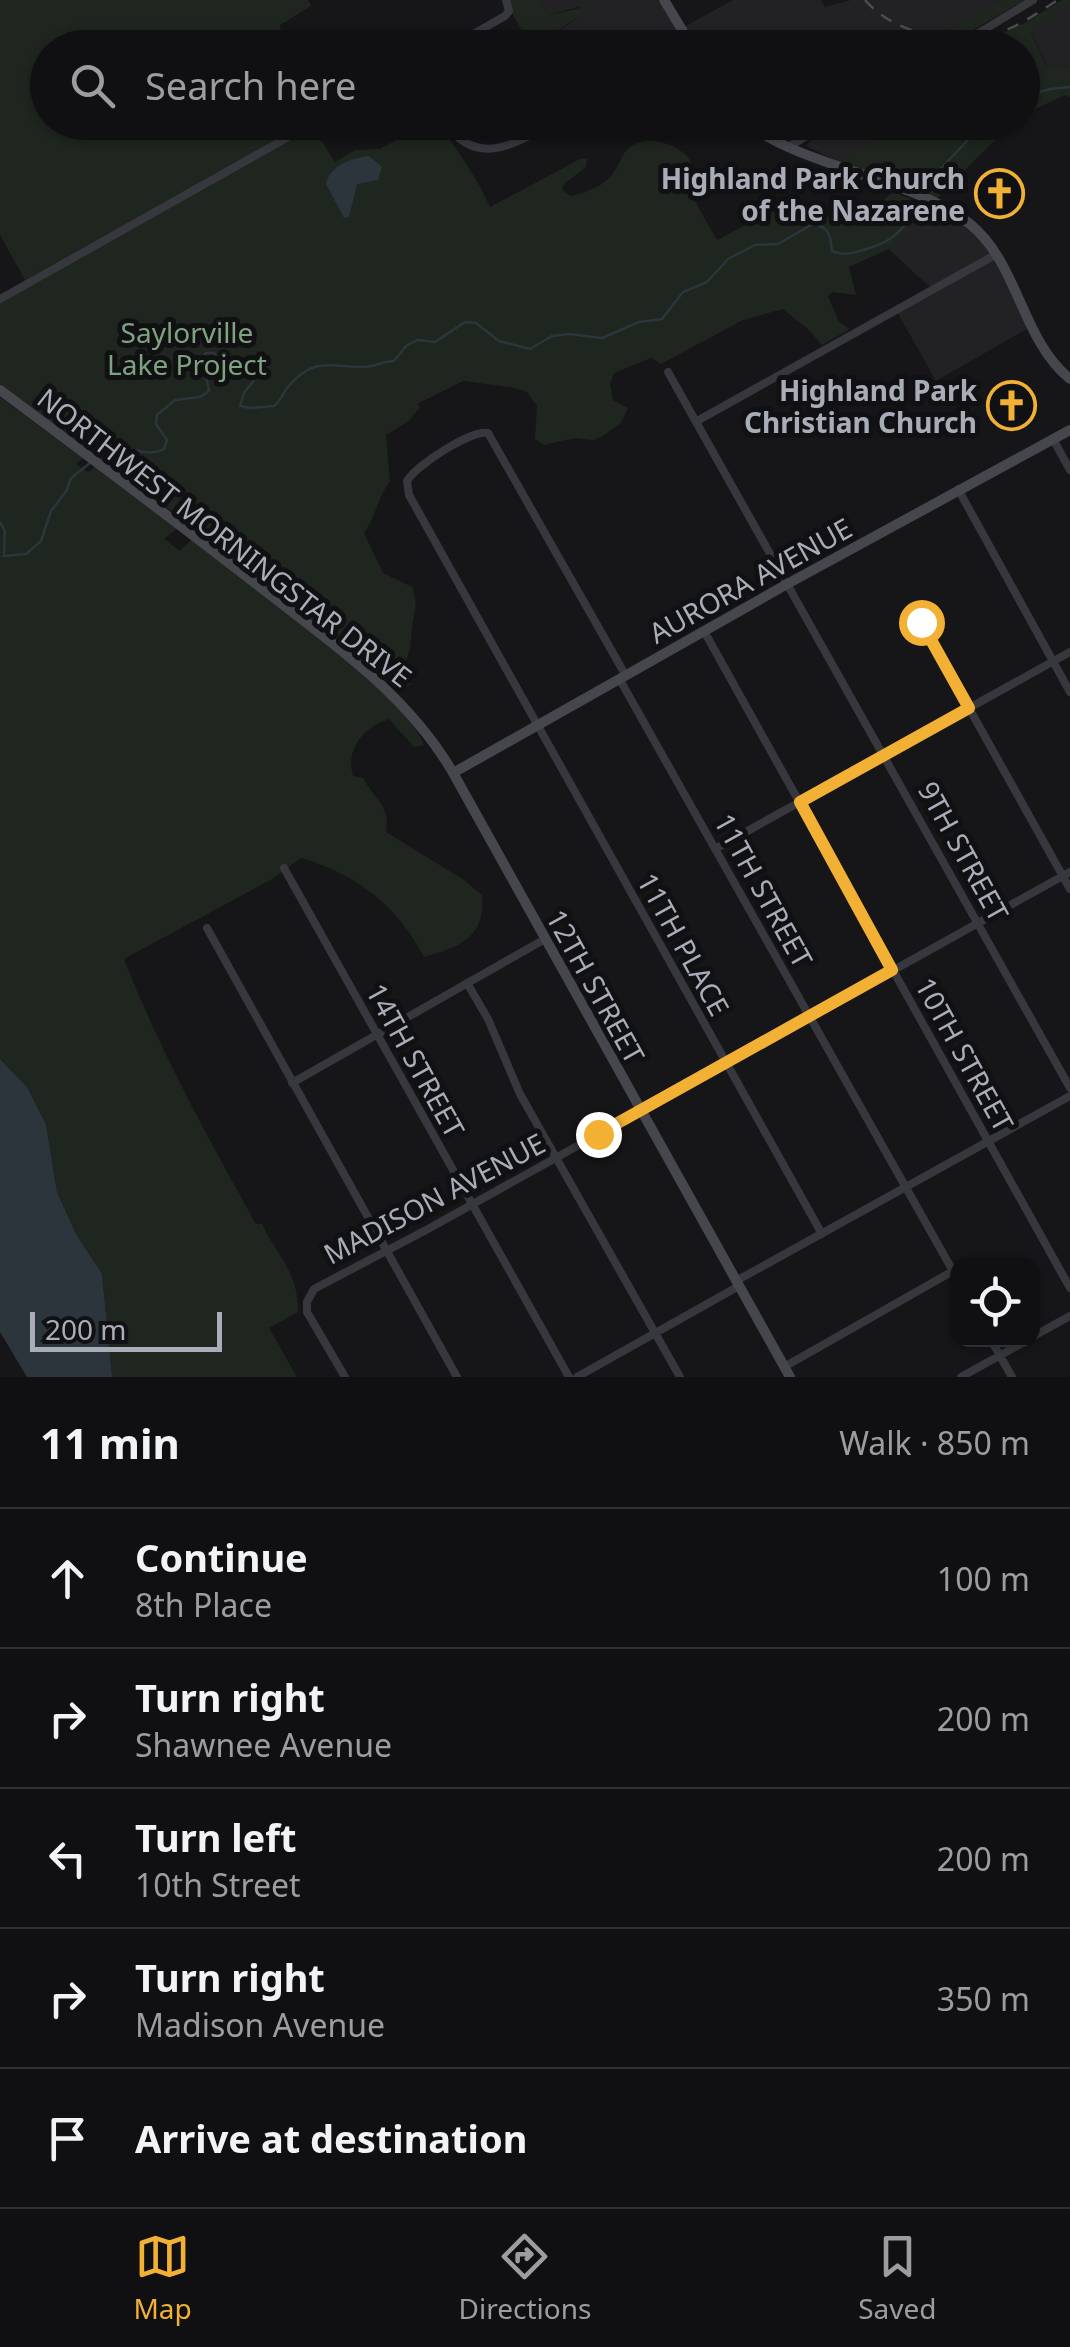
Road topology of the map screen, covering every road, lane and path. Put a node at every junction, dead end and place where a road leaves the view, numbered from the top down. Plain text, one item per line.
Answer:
1 (506, 0) edge
2 (664, 0) edge
3 (1034, 0) edge
4 (480, 30) edge
5 (681, 30) edge
6 (984, 30) edge
7 (283, 140) edge
8 (460, 140) edge
9 (523, 140) edge
10 (779, 140) edge
11 (800, 140) edge
12 (790, 146) junction
13 (996, 255) junction
14 (0, 298) edge
15 (668, 372) dead end
16 (1070, 379) edge
17 (0, 390) edge
18 (697, 420) junction
19 (1070, 430) edge
20 (1053, 439) junction
21 (415, 469) joint
22 (1070, 470) edge
23 (958, 490) junction
24 (789, 583) junction
25 (921, 622) dead end
26 (704, 631) junction
27 (1070, 652) edge
28 (1053, 661) junction
29 (623, 678) junction
30 (1070, 692) edge
31 (969, 708) junction
32 (538, 727) junction
33 (884, 755) junction
34 (453, 773) junction
35 (800, 802) junction
36 (715, 849) junction
37 (284, 868) dead end
38 (1066, 874) edge
39 (1070, 889) edge
40 (978, 923) junction
41 (207, 928) dead end
42 (545, 940) junction
43 (892, 970) junction
44 (468, 984) junction
45 (809, 1016) junction
46 (377, 1035) junction
47 (724, 1064) junction
48 (292, 1083) junction
49 (1070, 1088) edge
50 (1070, 1096) edge
51 (640, 1111) junction
52 (988, 1142) junction
53 (556, 1158) junction
54 (906, 1188) junction
55 (472, 1205) junction
56 (822, 1234) junction
57 (386, 1251) junction
58 (950, 1266) edge
59 (950, 1278) edge
60 (738, 1284) junction
61 (1070, 1288) edge
62 (1070, 1316) edge
63 (1040, 1332) edge
64 (655, 1333) junction
65 (995, 1347) edge
66 (1014, 1347) edge
67 (1000, 1355) junction
68 (787, 1372) edge
69 (345, 1377) edge
70 (457, 1377) edge
71 (569, 1377) edge
72 (577, 1377) edge
73 (680, 1377) edge
74 (961, 1377) edge
75 (1012, 1377) edge

1 - 4 street
2 - 5 main road
3 - 6 street
7 - 14 street
8 - 9 street
10 - 12 main road
11 - 12 street
12 - 13 main road
13 - 16 main road
13 - 18 street
15 - 18 street, 9TH STREET
17 - 34 main road, NORTHWEST MORNINGSTAR DRIVE
18 - 24 street, 9TH STREET
19 - 20 main road, AURORA AVENUE
20 - 22 street
20 - 23 main road, AURORA AVENUE
21 - 29 street, 11TH STREET
21 - 32 street, 11TH PLACE
23 - 24 main road, AURORA AVENUE
23 - 28 street
24 - 26 main road, AURORA AVENUE
24 - 33 street, 9TH STREET
25 - 31 street
26 - 29 main road, AURORA AVENUE
26 - 35 street, 10TH STREET
27 - 28 street
28 - 30 street
28 - 31 street
29 - 32 main road, AURORA AVENUE
29 - 36 street, 11TH STREET
31 - 33 street
31 - 38 street
32 - 34 main road, AURORA AVENUE
32 - 47 street, 11TH PLACE
33 - 35 street
33 - 40 street, 9TH STREET
34 - 42 main road, 12TH STREET
35 - 36 street
35 - 43 street, 10TH STREET
36 - 45 street, 11TH STREET
37 - 46 street, 14TH STREET
38 - 39 street
38 - 40 street, MADISON AVENUE
40 - 43 street, MADISON AVENUE
40 - 49 street, 9TH STREET
41 - 48 street
42 - 44 street
42 - 51 main road, 12TH STREET
43 - 45 street, MADISON AVENUE
43 - 52 street, 10TH STREET
44 - 46 street
44 - 53 street
45 - 47 street, MADISON AVENUE
45 - 54 street, 11TH STREET
46 - 48 street
46 - 55 street, 14TH STREET
47 - 51 street, MADISON AVENUE
47 - 56 street, 11TH PLACE
48 - 57 street
50 - 52 street
51 - 53 street, MADISON AVENUE
51 - 60 main road, 12TH STREET
52 - 54 street
52 - 61 street, 10TH STREET
53 - 55 street, MADISON AVENUE
53 - 64 street
54 - 56 street
54 - 58 street, 11TH STREET
55 - 57 street, MADISON AVENUE
55 - 71 street, 14TH STREET
56 - 60 street
57 - 69 street, MADISON AVENUE
57 - 70 street
59 - 68 street
60 - 64 street
60 - 68 main road, 12TH STREET
62 - 63 street
64 - 72 street
64 - 73 street
65 - 67 street
66 - 67 street
67 - 74 street
67 - 75 street

